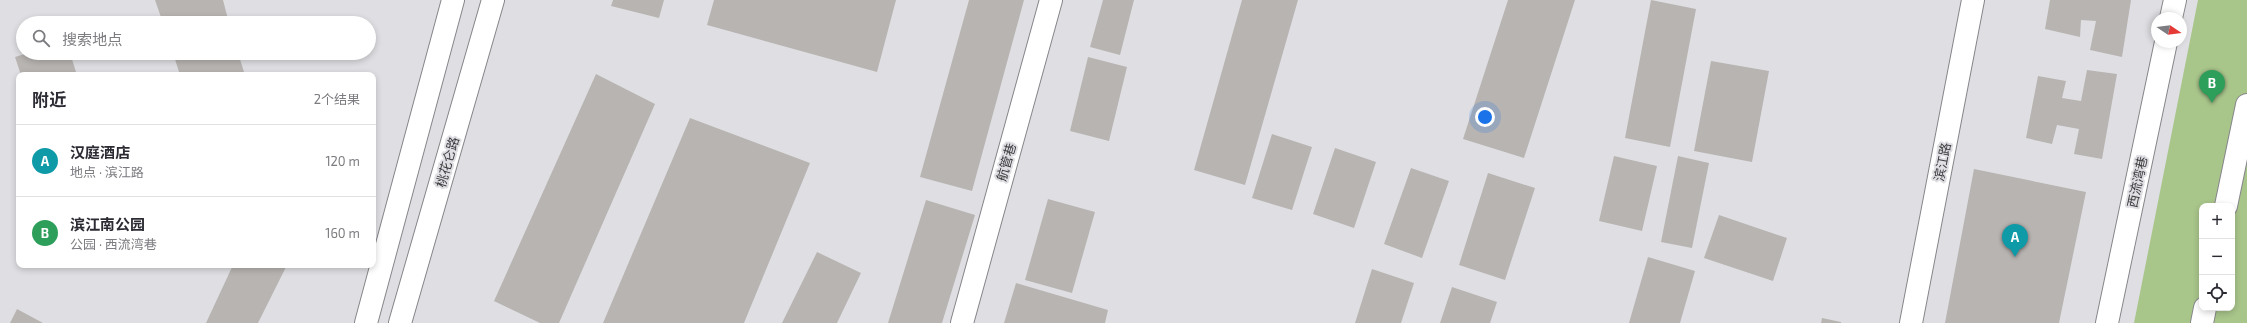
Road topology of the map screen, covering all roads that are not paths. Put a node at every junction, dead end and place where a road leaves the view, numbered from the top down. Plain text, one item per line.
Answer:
1 (453, 0) edge
2 (493, 0) edge
3 (1051, 0) edge
4 (1973, 0) edge
5 (2175, 0) edge
6 (2172, 12) edge
7 (2165, 48) edge
8 (2247, 105) edge
9 (2227, 203) edge
10 (2204, 311) edge
11 (366, 323) edge
12 (400, 323) edge
13 (962, 323) edge
14 (1911, 323) edge
15 (2107, 323) edge
16 (2202, 323) edge

1 - 11 main road
2 - 12 main road, 桃花仑路
3 - 13 main road, 航管巷
4 - 14 main road, 滨江路
5 - 6 main road
7 - 15 main road, 西流湾巷
8 - 9 main road
10 - 16 main road

